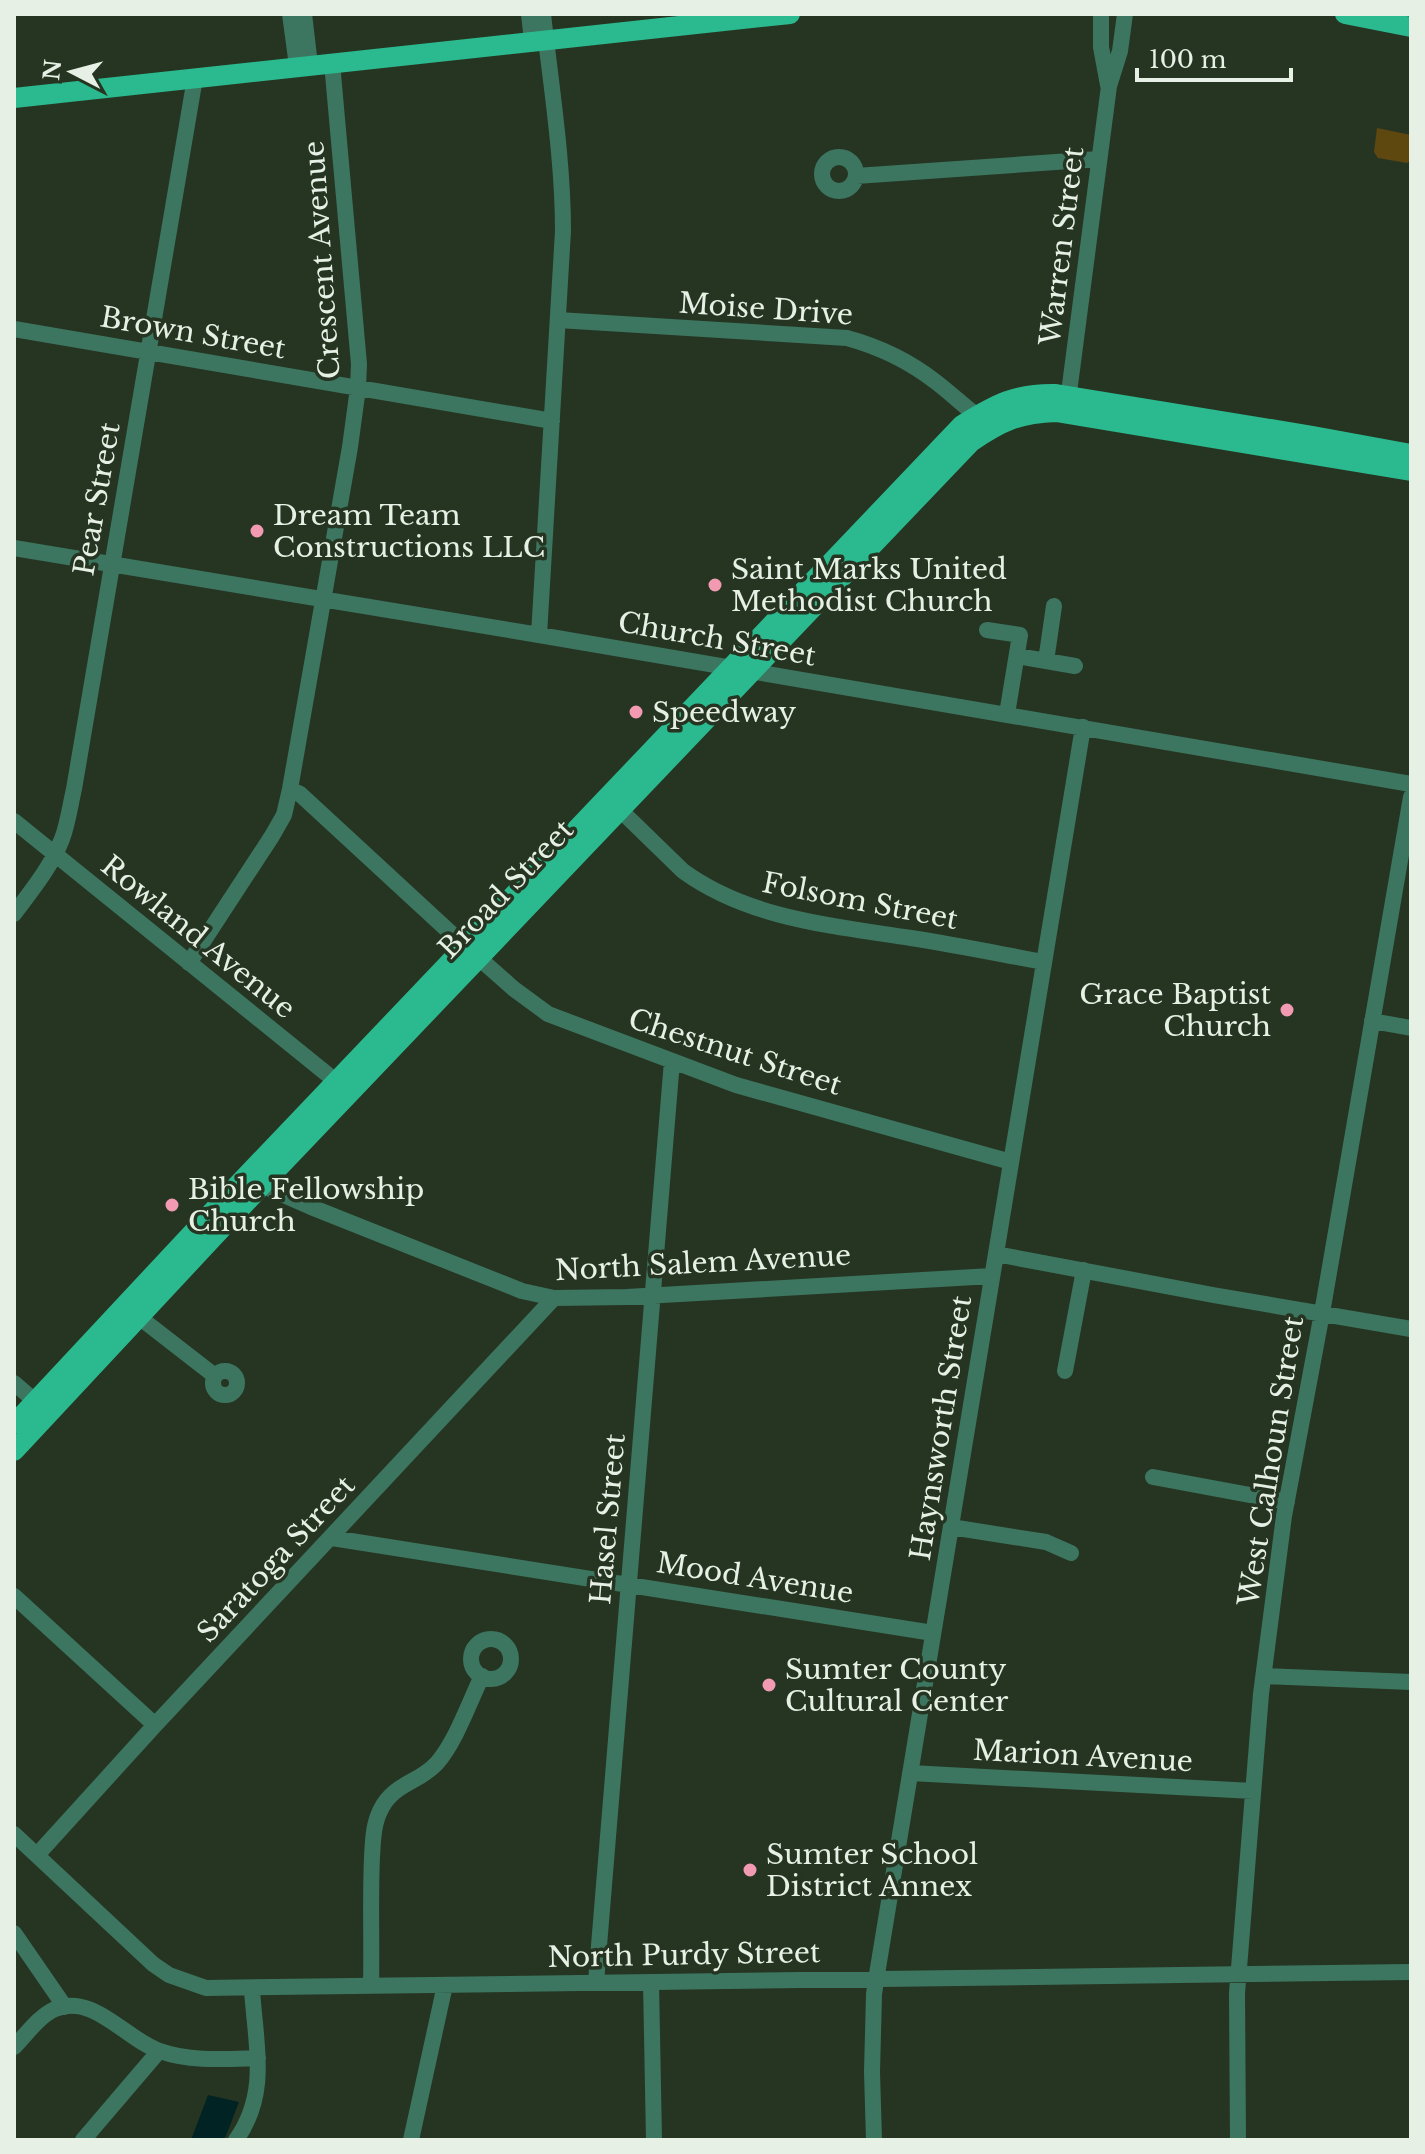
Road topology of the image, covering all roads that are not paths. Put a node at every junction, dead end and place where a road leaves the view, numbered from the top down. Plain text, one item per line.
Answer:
1 (290, 14) edge
2 (304, 14) edge
3 (529, 14) edge
4 (543, 14) edge
5 (790, 14) edge
6 (1101, 14) edge
7 (1125, 14) edge
8 (1345, 14) edge
9 (1411, 27) edge
10 (539, 40) junction
11 (332, 63) junction
12 (304, 66) junction
13 (195, 78) junction
14 (1109, 86) junction
15 (14, 98) edge
16 (1099, 159) junction
17 (856, 176) dead end
18 (558, 320) junction
19 (14, 329) edge
20 (149, 352) junction
21 (358, 388) junction
22 (1067, 404) junction
23 (552, 421) junction
24 (984, 422) junction
25 (1411, 454) edge
26 (1411, 471) edge
27 (14, 548) edge
28 (113, 564) junction
29 (324, 600) junction
30 (1054, 606) dead end
31 (987, 630) dead end
32 (539, 635) junction
33 (1017, 656) junction
34 (1046, 661) junction
35 (1075, 666) dead end
36 (731, 668) junction
37 (752, 671) junction
38 (1007, 714) junction
39 (1083, 727) junction
40 (1411, 784) edge
41 (290, 789) junction
42 (1411, 797) edge
43 (614, 804) junction
44 (14, 821) edge
45 (55, 854) junction
46 (14, 914) edge
47 (472, 952) junction
48 (1044, 962) junction
49 (189, 963) junction
50 (1372, 1021) junction
51 (1411, 1028) edge
52 (672, 1061) junction
53 (344, 1087) junction
54 (1011, 1162) junction
55 (258, 1177) junction
56 (996, 1254) junction
57 (1084, 1270) junction
58 (992, 1276) junction
59 (653, 1295) junction
60 (554, 1298) junction
61 (1322, 1313) junction
62 (139, 1317) junction
63 (1411, 1329) edge
64 (1065, 1371) dead end
65 (215, 1376) dead end
66 (14, 1383) edge
67 (35, 1401) junction
68 (14, 1424) edge
69 (14, 1451) edge
70 (1153, 1477) dead end
71 (1287, 1502) junction
72 (951, 1527) junction
73 (332, 1538) junction
74 (1071, 1553) dead end
75 (629, 1585) junction
76 (14, 1596) edge
77 (933, 1633) junction
78 (482, 1676) dead end
79 (1264, 1676) junction
80 (1411, 1682) edge
81 (155, 1725) junction
82 (910, 1773) junction
83 (1253, 1791) junction
84 (14, 1834) edge
85 (37, 1855) junction
86 (14, 1933) edge
87 (1411, 1972) edge
88 (1239, 1976) junction
89 (877, 1978) junction
90 (596, 1982) junction
91 (651, 1982) junction
92 (445, 1985) junction
93 (371, 1986) junction
94 (252, 1989) junction
95 (65, 2007) junction
96 (14, 2047) edge
97 (159, 2051) junction
98 (258, 2058) junction
99 (83, 2140) edge
100 (236, 2140) edge
101 (411, 2140) edge
102 (654, 2140) edge
103 (874, 2140) edge
104 (1238, 2140) edge

1 - 12 street
2 - 12 street
3 - 10 street
4 - 10 street
5 - 10 main road
6 - 14 street, Warren Street
7 - 14 street, Warren Street
8 - 9 main road
10 - 11 main road
10 - 18 street
11 - 12 main road
11 - 21 street, Crescent Avenue
12 - 13 main road
13 - 15 main road
13 - 20 street, Pear Street
14 - 16 street, Warren Street
16 - 17 street
16 - 22 street, Warren Street
18 - 23 street
18 - 24 street, Moise Drive
19 - 20 street, Brown Street
20 - 21 street, Brown Street
20 - 28 street, Pear Street
21 - 23 street, Brown Street
21 - 29 street, Crescent Avenue
22 - 24 main road, Broad Street
22 - 25 main road
22 - 26 main road
23 - 32 street
24 - 36 main road, Broad Street
24 - 37 main road, Broad Street
27 - 28 street, Church Street
28 - 29 street, Church Street
28 - 45 street, Pear Street
29 - 32 street, Church Street
29 - 41 street, Crescent Avenue
30 - 34 street
31 - 33 street
32 - 36 street, Church Street
33 - 34 street
33 - 38 street
34 - 35 street
36 - 37 street, Church Street
36 - 43 main road, Broad Street
37 - 38 street, Church Street
37 - 43 main road, Broad Street
38 - 39 street, Church Street
39 - 40 street, Church Street
39 - 48 street, Haynsworth Street
41 - 47 street
41 - 49 street, Crescent Avenue
42 - 50 street, West Calhoun Street
43 - 47 main road, Broad Street
43 - 48 street, Folsom Street
44 - 45 street, Rowland Avenue
45 - 46 street, Pear Street
45 - 49 street, Rowland Avenue
47 - 52 street, Chestnut Street
47 - 53 main road, Broad Street
48 - 54 street, Haynsworth Street
49 - 53 street, Rowland Avenue
50 - 51 street
50 - 61 street, West Calhoun Street
52 - 54 street, Chestnut Street
52 - 59 street, Hasel Street
53 - 55 main road, Broad Street
54 - 56 street, Haynsworth Street
55 - 60 street, North Salem Avenue
55 - 62 main road, Broad Street
55 - 67 main road, Broad Street
56 - 57 street
56 - 58 street, Haynsworth Street
57 - 61 street
57 - 64 street
58 - 59 street, North Salem Avenue
58 - 72 street, Haynsworth Street
59 - 60 street, North Salem Avenue
59 - 75 street, Hasel Street
60 - 73 street, Saratoga Street
61 - 63 street
61 - 71 street, West Calhoun Street
62 - 65 street
62 - 69 main road, Broad Street
66 - 67 street
67 - 68 main road, Broad Street
70 - 71 street
71 - 79 street, West Calhoun Street
72 - 74 street
72 - 77 street, Haynsworth Street
73 - 75 street, Mood Avenue
73 - 81 street, Saratoga Street
75 - 77 street, Mood Avenue
75 - 90 street, Hasel Street
76 - 81 street
77 - 82 street, Haynsworth Street
78 - 93 street
79 - 80 street
79 - 83 street, West Calhoun Street
81 - 85 street, Saratoga Street
82 - 83 street, Marion Avenue
82 - 89 street, Haynsworth Street
83 - 88 street, West Calhoun Street
84 - 85 street, North Purdy Street
85 - 94 street, North Purdy Street
86 - 95 street
87 - 88 street, North Purdy Street
88 - 89 street, North Purdy Street
88 - 104 street, West Calhoun Street
89 - 91 street, North Purdy Street
89 - 103 street, Haynsworth Street
90 - 91 street, North Purdy Street
90 - 92 street, North Purdy Street
91 - 102 street
92 - 93 street, North Purdy Street
92 - 101 street
93 - 94 street, North Purdy Street
94 - 98 street
95 - 96 street
95 - 97 street
97 - 98 street
97 - 99 street
98 - 100 street

